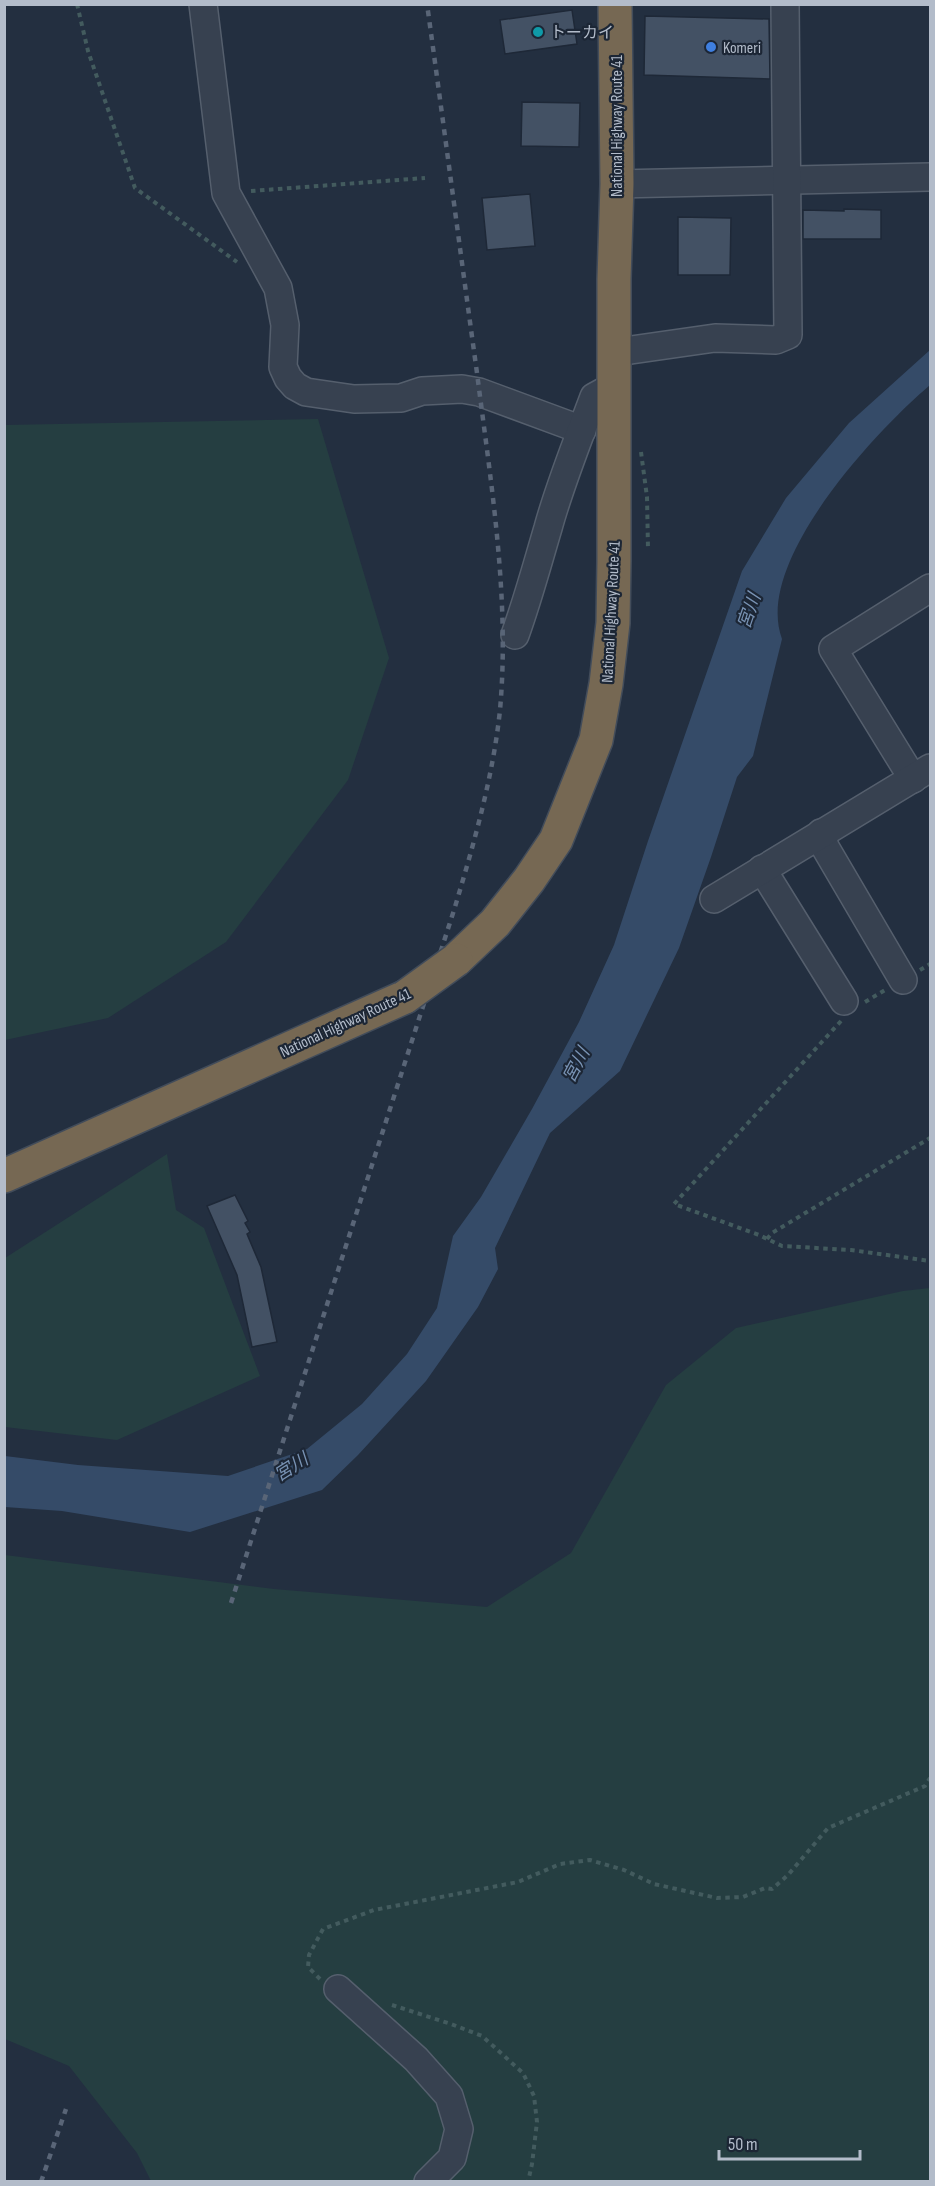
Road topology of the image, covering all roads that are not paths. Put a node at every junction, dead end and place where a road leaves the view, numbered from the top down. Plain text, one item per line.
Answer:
1 (203, 4) edge
2 (615, 4) edge
3 (785, 4) edge
4 (930, 177) edge
5 (786, 179) junction
6 (617, 184) junction
7 (631, 350) dead end
8 (614, 386) junction
9 (582, 430) junction
10 (930, 588) edge
11 (515, 635) dead end
12 (922, 774) edge
13 (821, 833) junction
14 (762, 869) junction
15 (714, 899) dead end
16 (903, 980) road end
17 (849, 1008) road end
18 (4, 1176) edge
19 (338, 1989) road end
20 (428, 2181) edge

1 - 9 street
2 - 6 highway, National Highway Route 41
3 - 5 street
4 - 5 street
5 - 6 street
5 - 7 street
6 - 8 highway, National Highway Route 41
8 - 9 street
8 - 18 highway, National Highway Route 41, bridge
9 - 11 street
10 - 12 street
12 - 13 street
13 - 14 street
13 - 16 street
14 - 15 street
14 - 17 street
19 - 20 street

